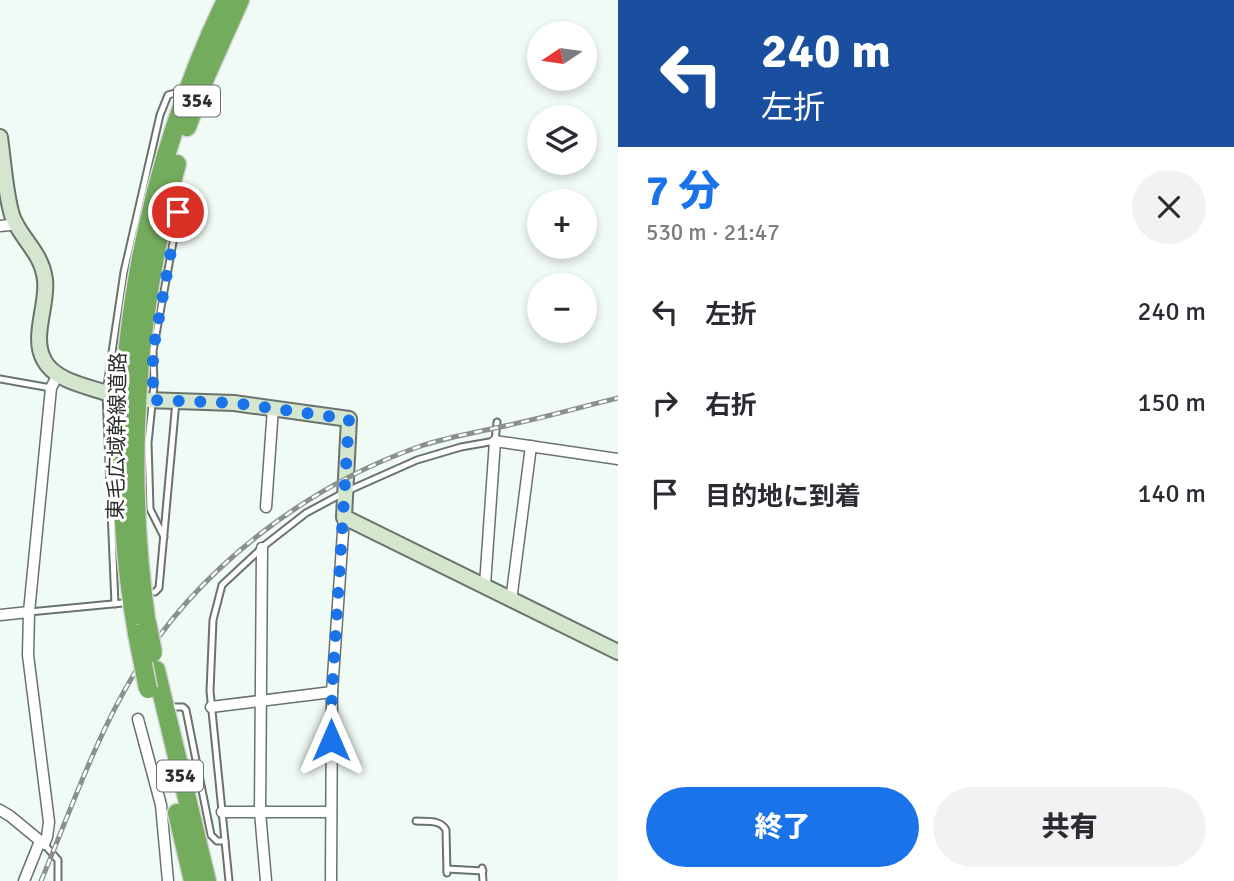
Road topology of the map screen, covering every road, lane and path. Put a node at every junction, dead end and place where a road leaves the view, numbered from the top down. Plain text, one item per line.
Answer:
1 (226, 0) edge
2 (240, 0) edge
3 (186, 96) junction
4 (0, 138) edge
5 (165, 206) junction
6 (18, 224) junction
7 (0, 226) edge
8 (0, 379) edge
9 (55, 381) junction
10 (108, 393) junction
11 (150, 400) junction
12 (176, 401) junction
13 (273, 408) junction
14 (497, 422) dead end
15 (495, 441) junction
16 (531, 446) junction
17 (618, 459) edge
18 (345, 492) junction
19 (266, 508) dead end
20 (344, 517) junction
21 (164, 537) junction
22 (262, 548) junction
23 (485, 585) junction
24 (155, 592) dead end
25 (512, 593) dead end
26 (123, 603) dead end
27 (115, 604) junction
28 (29, 611) junction
29 (0, 615) edge
30 (142, 628) junction
31 (618, 652) edge
32 (332, 692) junction
33 (261, 700) junction
34 (174, 707) dead end
35 (211, 707) junction
36 (141, 716) dead end
37 (0, 810) edge
38 (222, 812) junction
39 (260, 812) junction
40 (331, 812) junction
41 (416, 821) dead end
42 (225, 841) junction
43 (42, 842) junction
44 (24, 881) edge
45 (58, 881) edge
46 (168, 881) edge
47 (193, 881) edge
48 (206, 881) edge
49 (229, 881) edge
50 (266, 881) edge
51 (331, 881) edge
52 (483, 881) edge

1 - 3 highway, 東毛広域幹線道路 / 354
2 - 5 highway, 東毛広域幹線道路 / 354
3 - 10 lane
3 - 30 highway, 東毛広域幹線道路 / 354
4 - 6 street
5 - 11 lane
5 - 30 highway, 東毛広域幹線道路 / 354
6 - 7 street
6 - 9 street
8 - 9 lane
9 - 10 street
9 - 28 street
10 - 27 lane
11 - 12 street
11 - 21 lane
12 - 13 street
12 - 21 lane
13 - 18 street
13 - 19 street
14 - 15 lane
15 - 16 street
15 - 18 lane
15 - 23 street
16 - 17 street
16 - 25 street
18 - 20 street
18 - 22 lane
20 - 23 street
20 - 32 street
21 - 24 lane
22 - 33 street
22 - 35 lane
23 - 31 street
26 - 27 lane
27 - 28 lane
28 - 29 street
28 - 43 street
30 - 47 highway, 東毛広域幹線道路 / 354, bridge
30 - 48 highway, 東毛広域幹線道路 / 354, bridge
32 - 33 street
32 - 40 street
33 - 35 street
33 - 39 street
34 - 42 lane
35 - 38 lane
36 - 46 street
37 - 43 street
38 - 39 street
38 - 42 lane
39 - 40 street
39 - 50 street
40 - 51 street
41 - 52 lane
42 - 49 lane
43 - 44 street
43 - 45 lane

